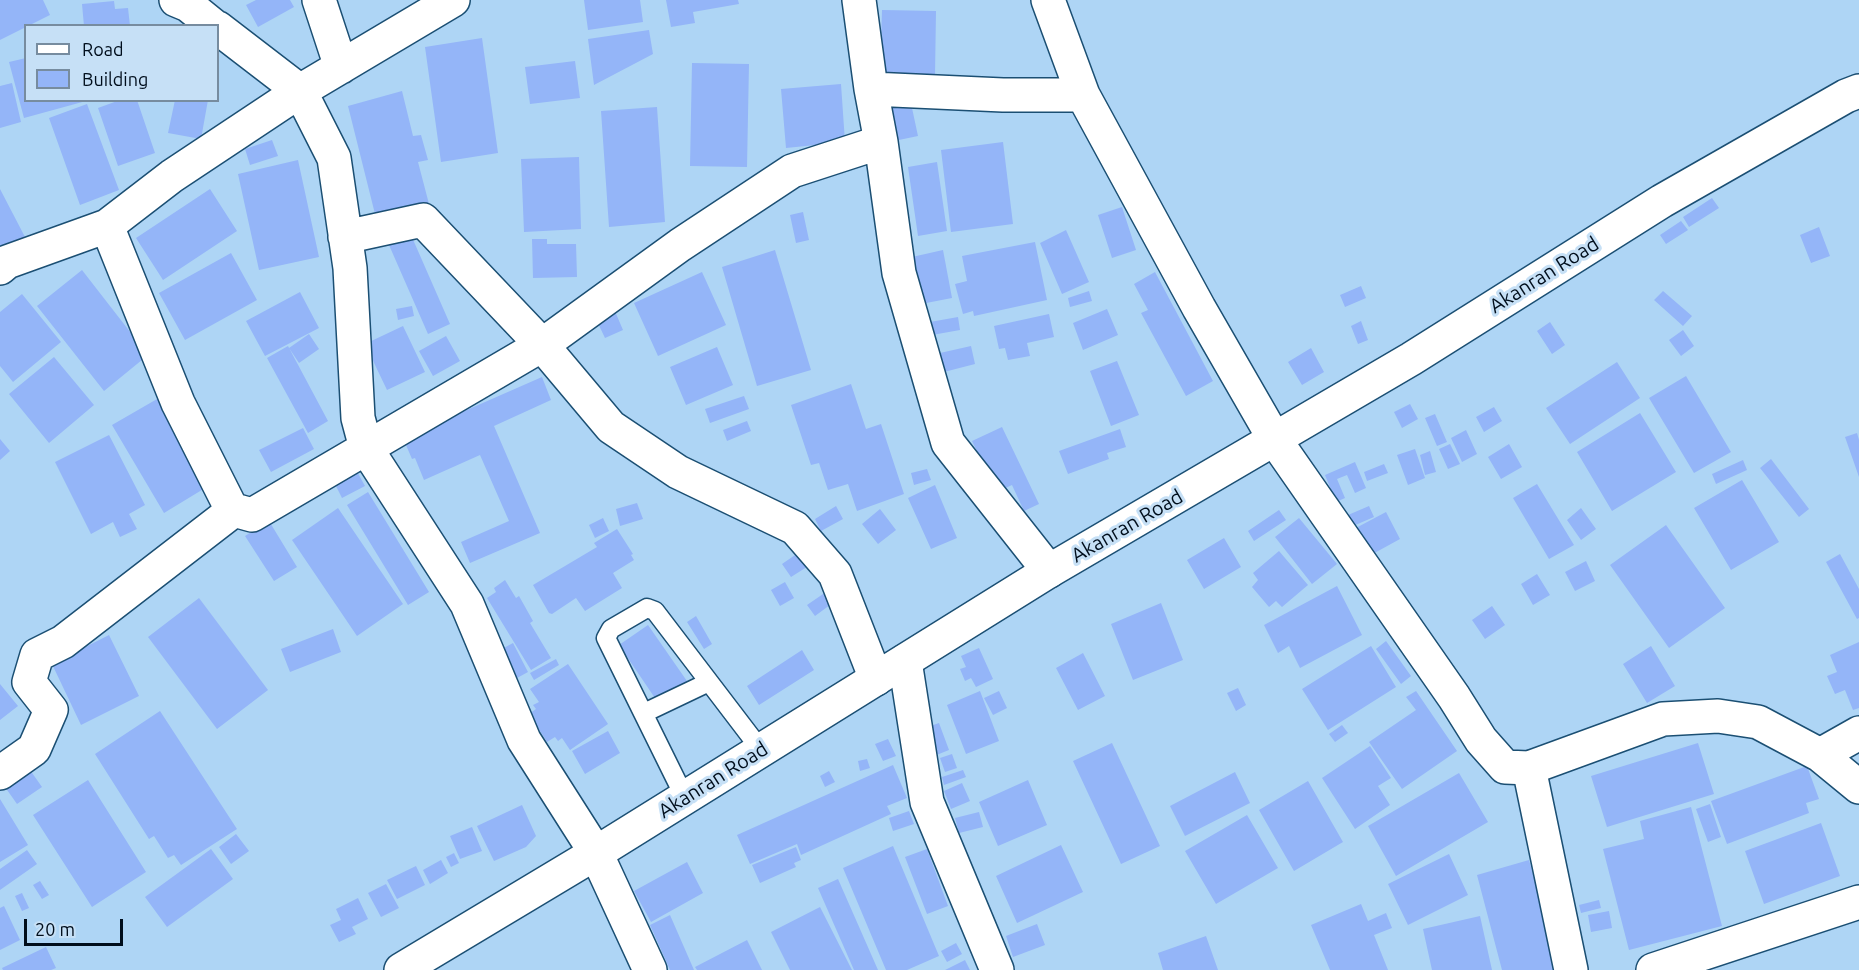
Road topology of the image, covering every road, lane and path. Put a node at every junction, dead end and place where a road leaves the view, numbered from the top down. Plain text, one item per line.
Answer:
1 (176, 0) edge
2 (319, 0) edge
3 (453, 0) edge
4 (859, 0) edge
5 (1048, 0) edge
6 (212, 24) edge
7 (219, 29) edge
8 (340, 67) junction
9 (871, 89) junction
10 (300, 91) junction
11 (1859, 91) edge
12 (1083, 95) junction
13 (881, 142) junction
14 (107, 226) junction
15 (345, 237) junction
16 (0, 268) edge
17 (542, 345) junction
18 (1275, 440) junction
19 (366, 448) junction
20 (234, 510) junction
21 (1049, 571) junction
22 (905, 661) junction
23 (876, 679) junction
24 (709, 681) junction
25 (644, 713) junction
26 (1859, 733) edge
27 (762, 750) junction
28 (1820, 755) junction
29 (1529, 768) junction
30 (0, 773) edge
31 (1859, 787) edge
32 (684, 798) junction
33 (596, 853) junction
34 (1859, 902) edge
35 (401, 970) edge
36 (650, 970) edge
37 (997, 970) edge
38 (1571, 970) edge
39 (1653, 970) edge

1 - 6 street
2 - 8 street
3 - 8 street
4 - 9 street
5 - 12 street
7 - 10 street
8 - 10 street
9 - 12 street
9 - 13 street
10 - 14 street
10 - 15 street
11 - 18 street, Akanran Road
12 - 18 street
13 - 17 street
13 - 21 street
14 - 16 street
14 - 20 street
15 - 17 street
15 - 19 street
17 - 19 street
17 - 23 street
18 - 21 street, Akanran Road
18 - 29 street
19 - 20 street
19 - 33 street
20 - 30 street
21 - 22 street, Akanran Road
22 - 23 street, Akanran Road
22 - 37 street
23 - 27 street, Akanran Road
24 - 25 lane
24 - 25 lane
24 - 27 lane
25 - 32 lane
26 - 28 street
27 - 32 street, Akanran Road
28 - 29 street
28 - 31 street
29 - 38 street
32 - 33 street, Akanran Road
33 - 35 street, Akanran Road
33 - 36 street
34 - 39 street

